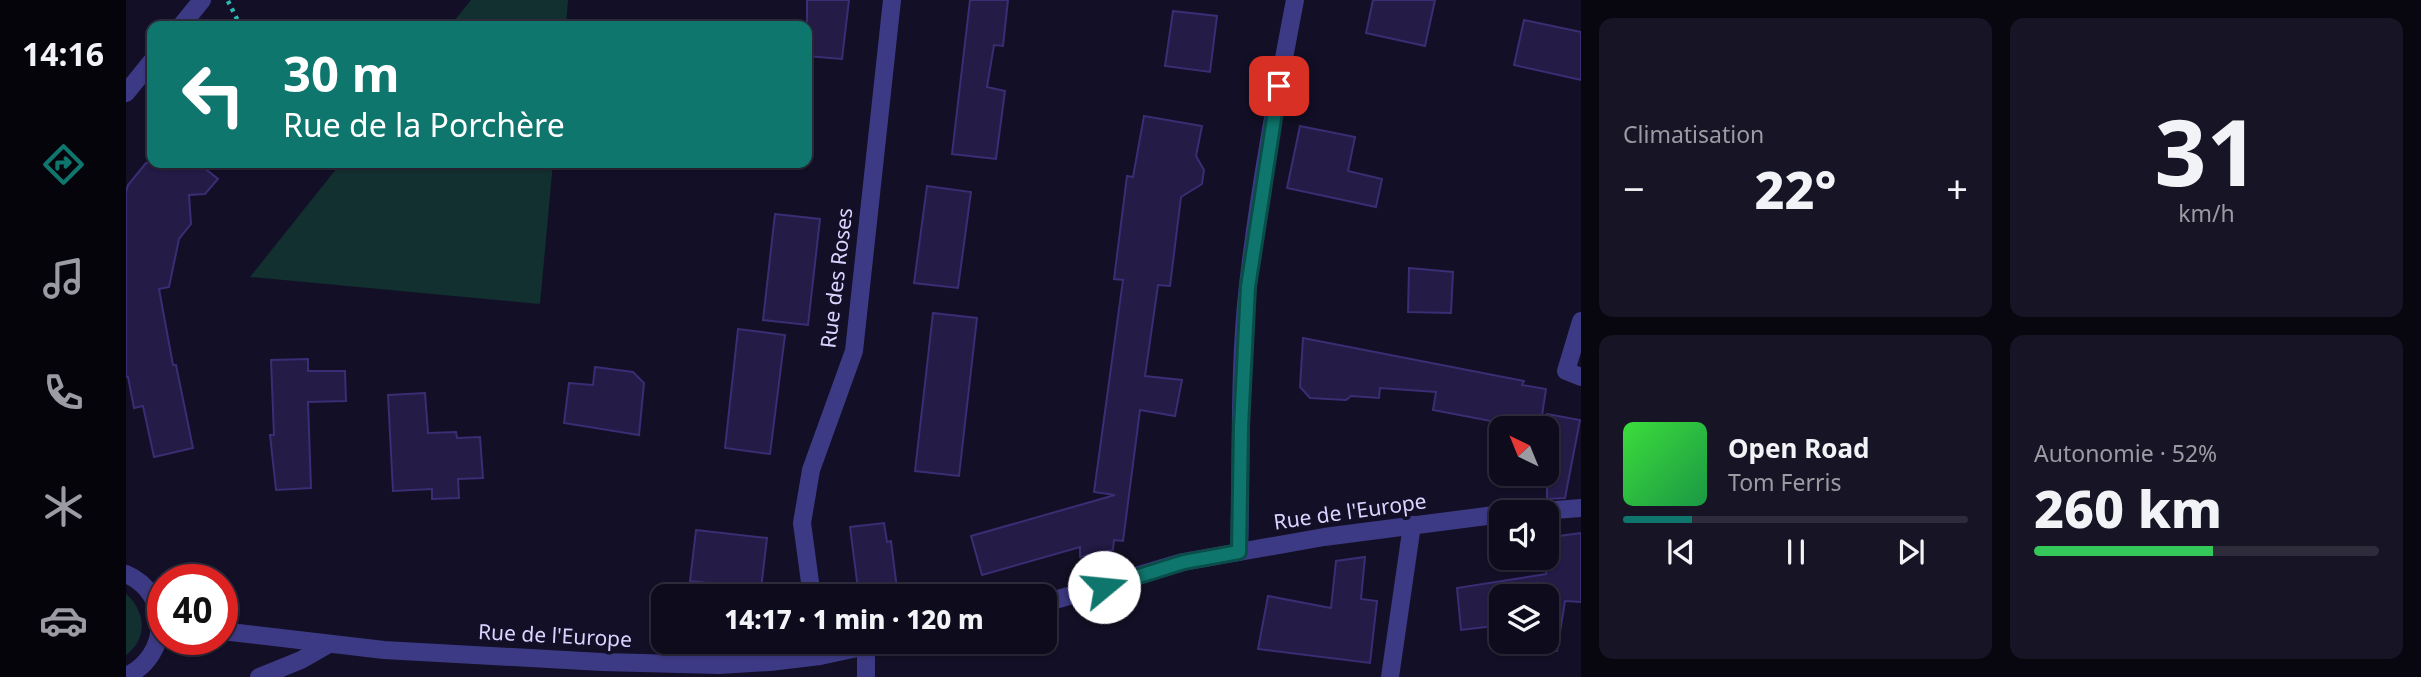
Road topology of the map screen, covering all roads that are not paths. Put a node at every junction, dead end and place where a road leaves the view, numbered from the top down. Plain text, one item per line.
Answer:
1 (202, 0) edge
2 (892, 0) edge
3 (1295, 0) edge
4 (185, 21) edge
5 (147, 67) edge
6 (126, 93) edge
7 (1581, 321) edge
8 (1581, 377) edge
9 (1581, 508) edge
10 (1559, 510) edge
11 (1489, 516) edge
12 (1412, 526) junction
13 (1239, 552) junction
14 (126, 574) edge
15 (810, 584) edge
16 (147, 589) edge
17 (1057, 599) edge
18 (238, 633) edge
19 (329, 644) junction
20 (800, 654) edge
21 (866, 654) edge
22 (151, 655) edge
23 (126, 676) edge
24 (259, 677) edge
25 (866, 677) edge
26 (1390, 677) edge

1 - 4 street
2 - 15 street, Rue des Roses
3 - 13 street
5 - 6 street
7 - 8 street
9 - 10 street
11 - 12 street, Rue de l'Europe
12 - 13 street, Rue de l'Europe
12 - 26 street
13 - 17 street, Rue de l'Europe
14 - 16 street
18 - 19 street, Rue de l'Europe
19 - 20 street, Rue de l'Europe
19 - 24 street
21 - 25 street
22 - 23 street

